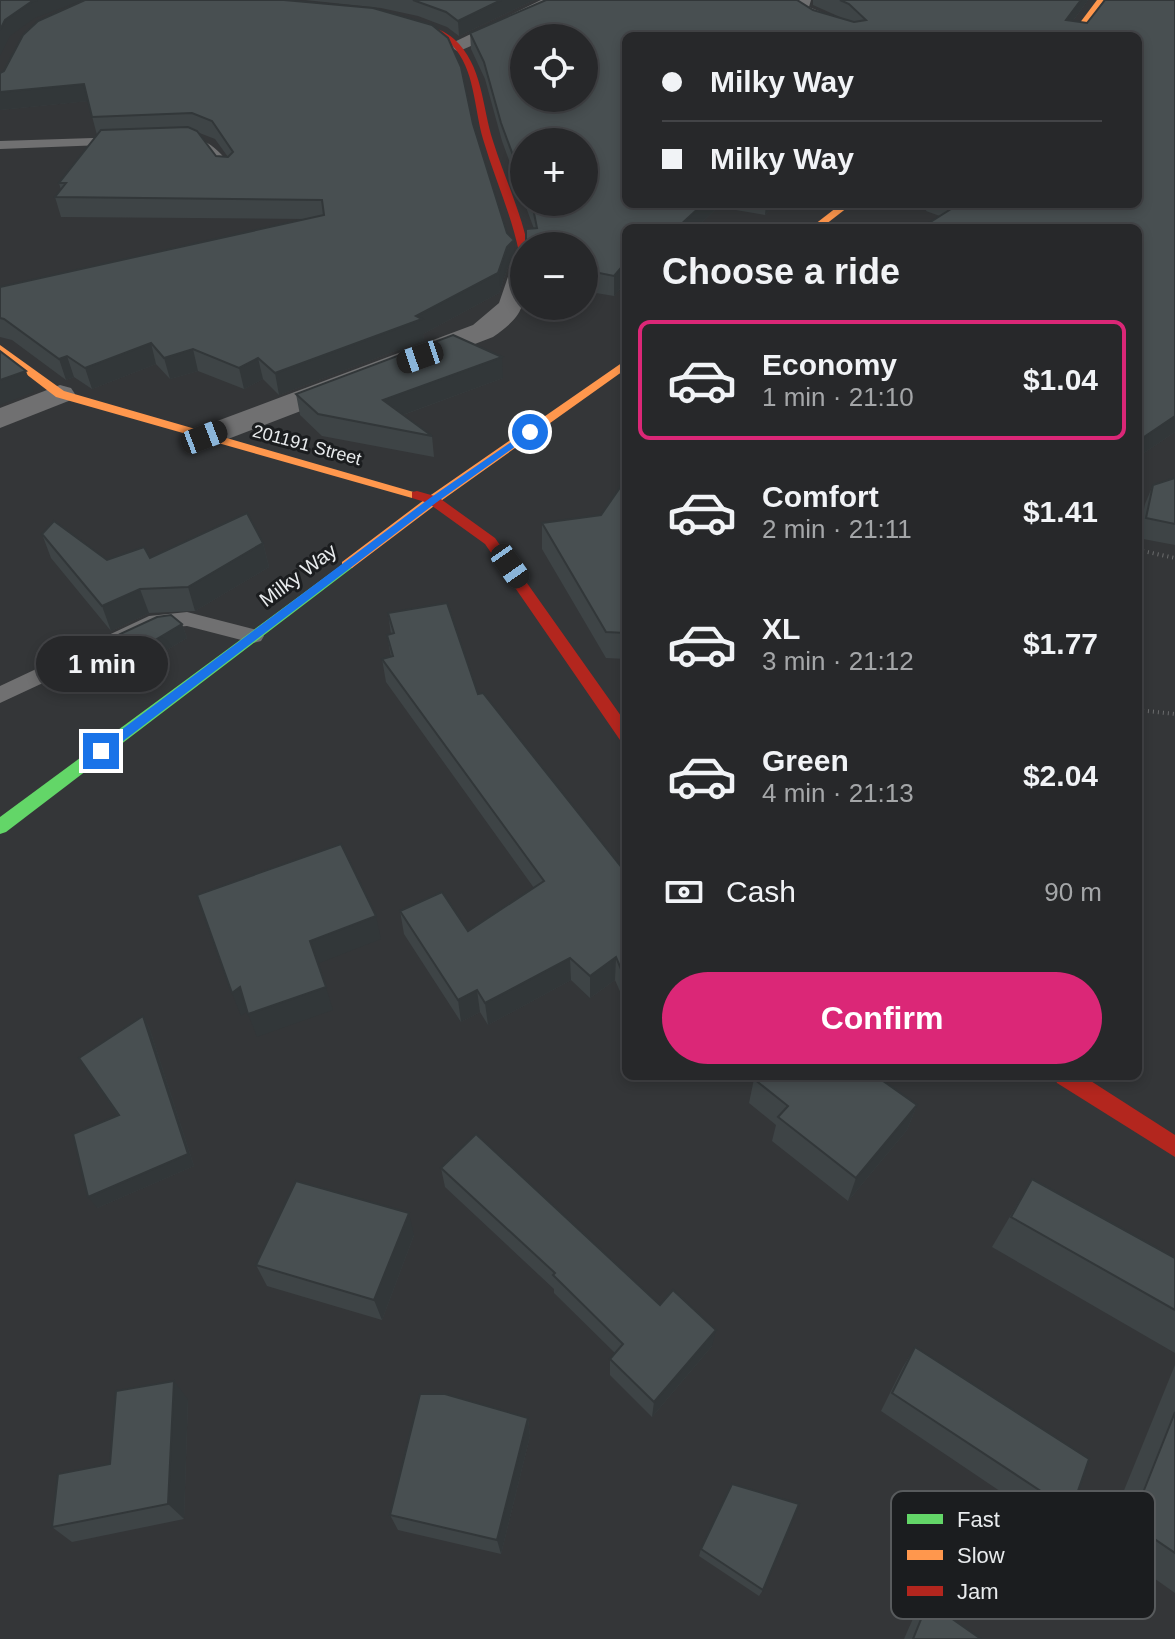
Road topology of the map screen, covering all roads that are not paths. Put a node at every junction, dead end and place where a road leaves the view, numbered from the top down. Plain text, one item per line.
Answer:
1 (553, 0) edge
2 (1101, 0) edge
3 (798, 1) edge
4 (379, 17) edge
5 (849, 32) edge
6 (1077, 32) edge
7 (457, 45) junction
8 (158, 138) edge
9 (136, 140) edge
10 (0, 145) edge
11 (227, 170) edge
12 (842, 208) edge
13 (820, 224) edge
14 (522, 232) edge
15 (510, 311) edge
16 (0, 348) edge
17 (622, 367) edge
18 (60, 394) junction
19 (0, 419) edge
20 (204, 437) junction
21 (433, 500) junction
22 (253, 636) junction
23 (0, 695) edge
24 (622, 730) edge
25 (0, 827) edge
26 (1071, 1080) edge
27 (1175, 1147) edge

1 - 7 street
2 - 6 street
3 - 5 street
4 - 7 street
7 - 14 street
8 - 11 lane
9 - 10 lane
12 - 13 street
15 - 20 street
16 - 18 street, 201191 Street
17 - 21 street, Milky Way
18 - 19 street
18 - 20 street, 201191 Street
20 - 21 street, 201191 Street
21 - 22 street, Milky Way
21 - 24 street
22 - 23 lane
22 - 25 street, Milky Way
26 - 27 street

